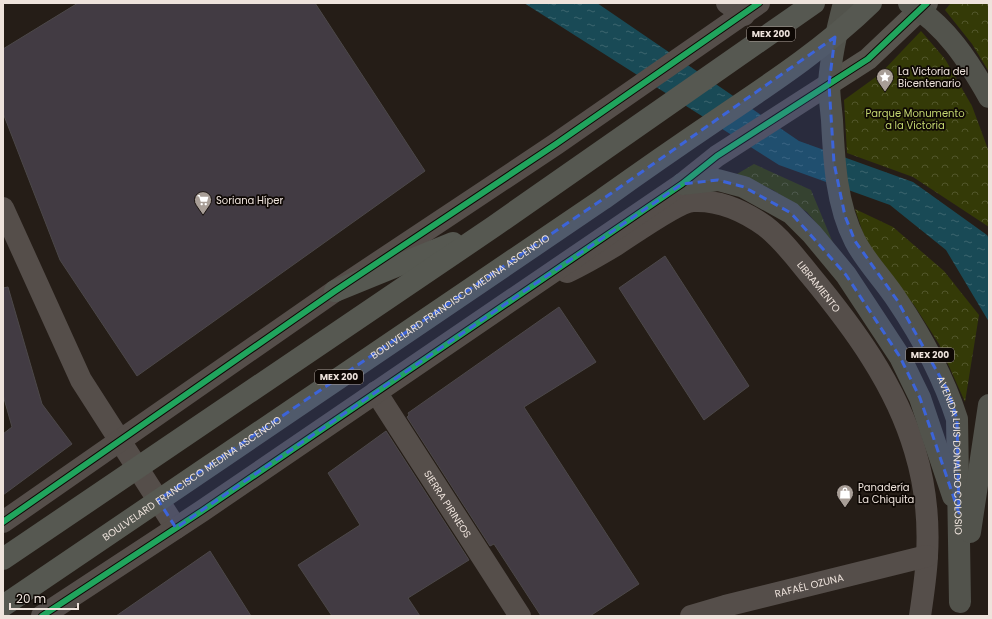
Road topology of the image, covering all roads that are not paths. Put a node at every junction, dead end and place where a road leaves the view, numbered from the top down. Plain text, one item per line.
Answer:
1 (814, 3) edge
2 (844, 3) edge
3 (871, 3) edge
4 (919, 5) edge
5 (743, 7) edge
6 (835, 37) junction
7 (829, 84) junction
8 (989, 97) edge
9 (682, 184) junction
10 (3, 208) edge
11 (493, 227) junction
12 (335, 291) junction
13 (519, 294) junction
14 (376, 392) junction
15 (989, 406) edge
16 (121, 441) junction
17 (138, 468) junction
18 (158, 500) junction
19 (959, 513) junction
20 (3, 522) edge
21 (176, 528) junction
22 (927, 556) junction
23 (3, 559) edge
24 (3, 606) edge
25 (959, 609) edge
26 (47, 615) edge
27 (520, 616) edge
28 (691, 616) edge
29 (920, 616) edge

1 - 11 highway, MEX 200
2 - 6 main road, MEX 200
3 - 6 highway, MEX 200
4 - 7 main road
4 - 8 main road
5 - 12 street
6 - 7 main road, MEX 200
6 - 18 highway, BOULVELARD FRANCISCO MEDINA ASCENCIO / MEX 200
7 - 9 street
7 - 19 main road, AVENIDA LUIS DONALDO COLOSIO / MEX 200
9 - 13 street
9 - 19 main road
10 - 16 street
11 - 12 highway
11 - 17 highway, MEX 200
12 - 16 street
13 - 14 street
13 - 22 street, LIBRAMIENTO
14 - 21 street
14 - 27 street, SIERRA PIRINEOS
15 - 25 main road, AVENIDA LUIS DONALDO COLOSIO / MEX 200
16 - 17 street
16 - 20 street
17 - 18 street
17 - 23 highway, MEX 200
18 - 21 street
18 - 24 highway, BOULVELARD FRANCISCO MEDINA ASCENCIO / MEX 200
19 - 25 main road, AVENIDA LUIS DONALDO COLOSIO / MEX 200
21 - 26 street
22 - 28 street, RAFAÉL OZUNA
22 - 29 street, LIBRAMIENTO

